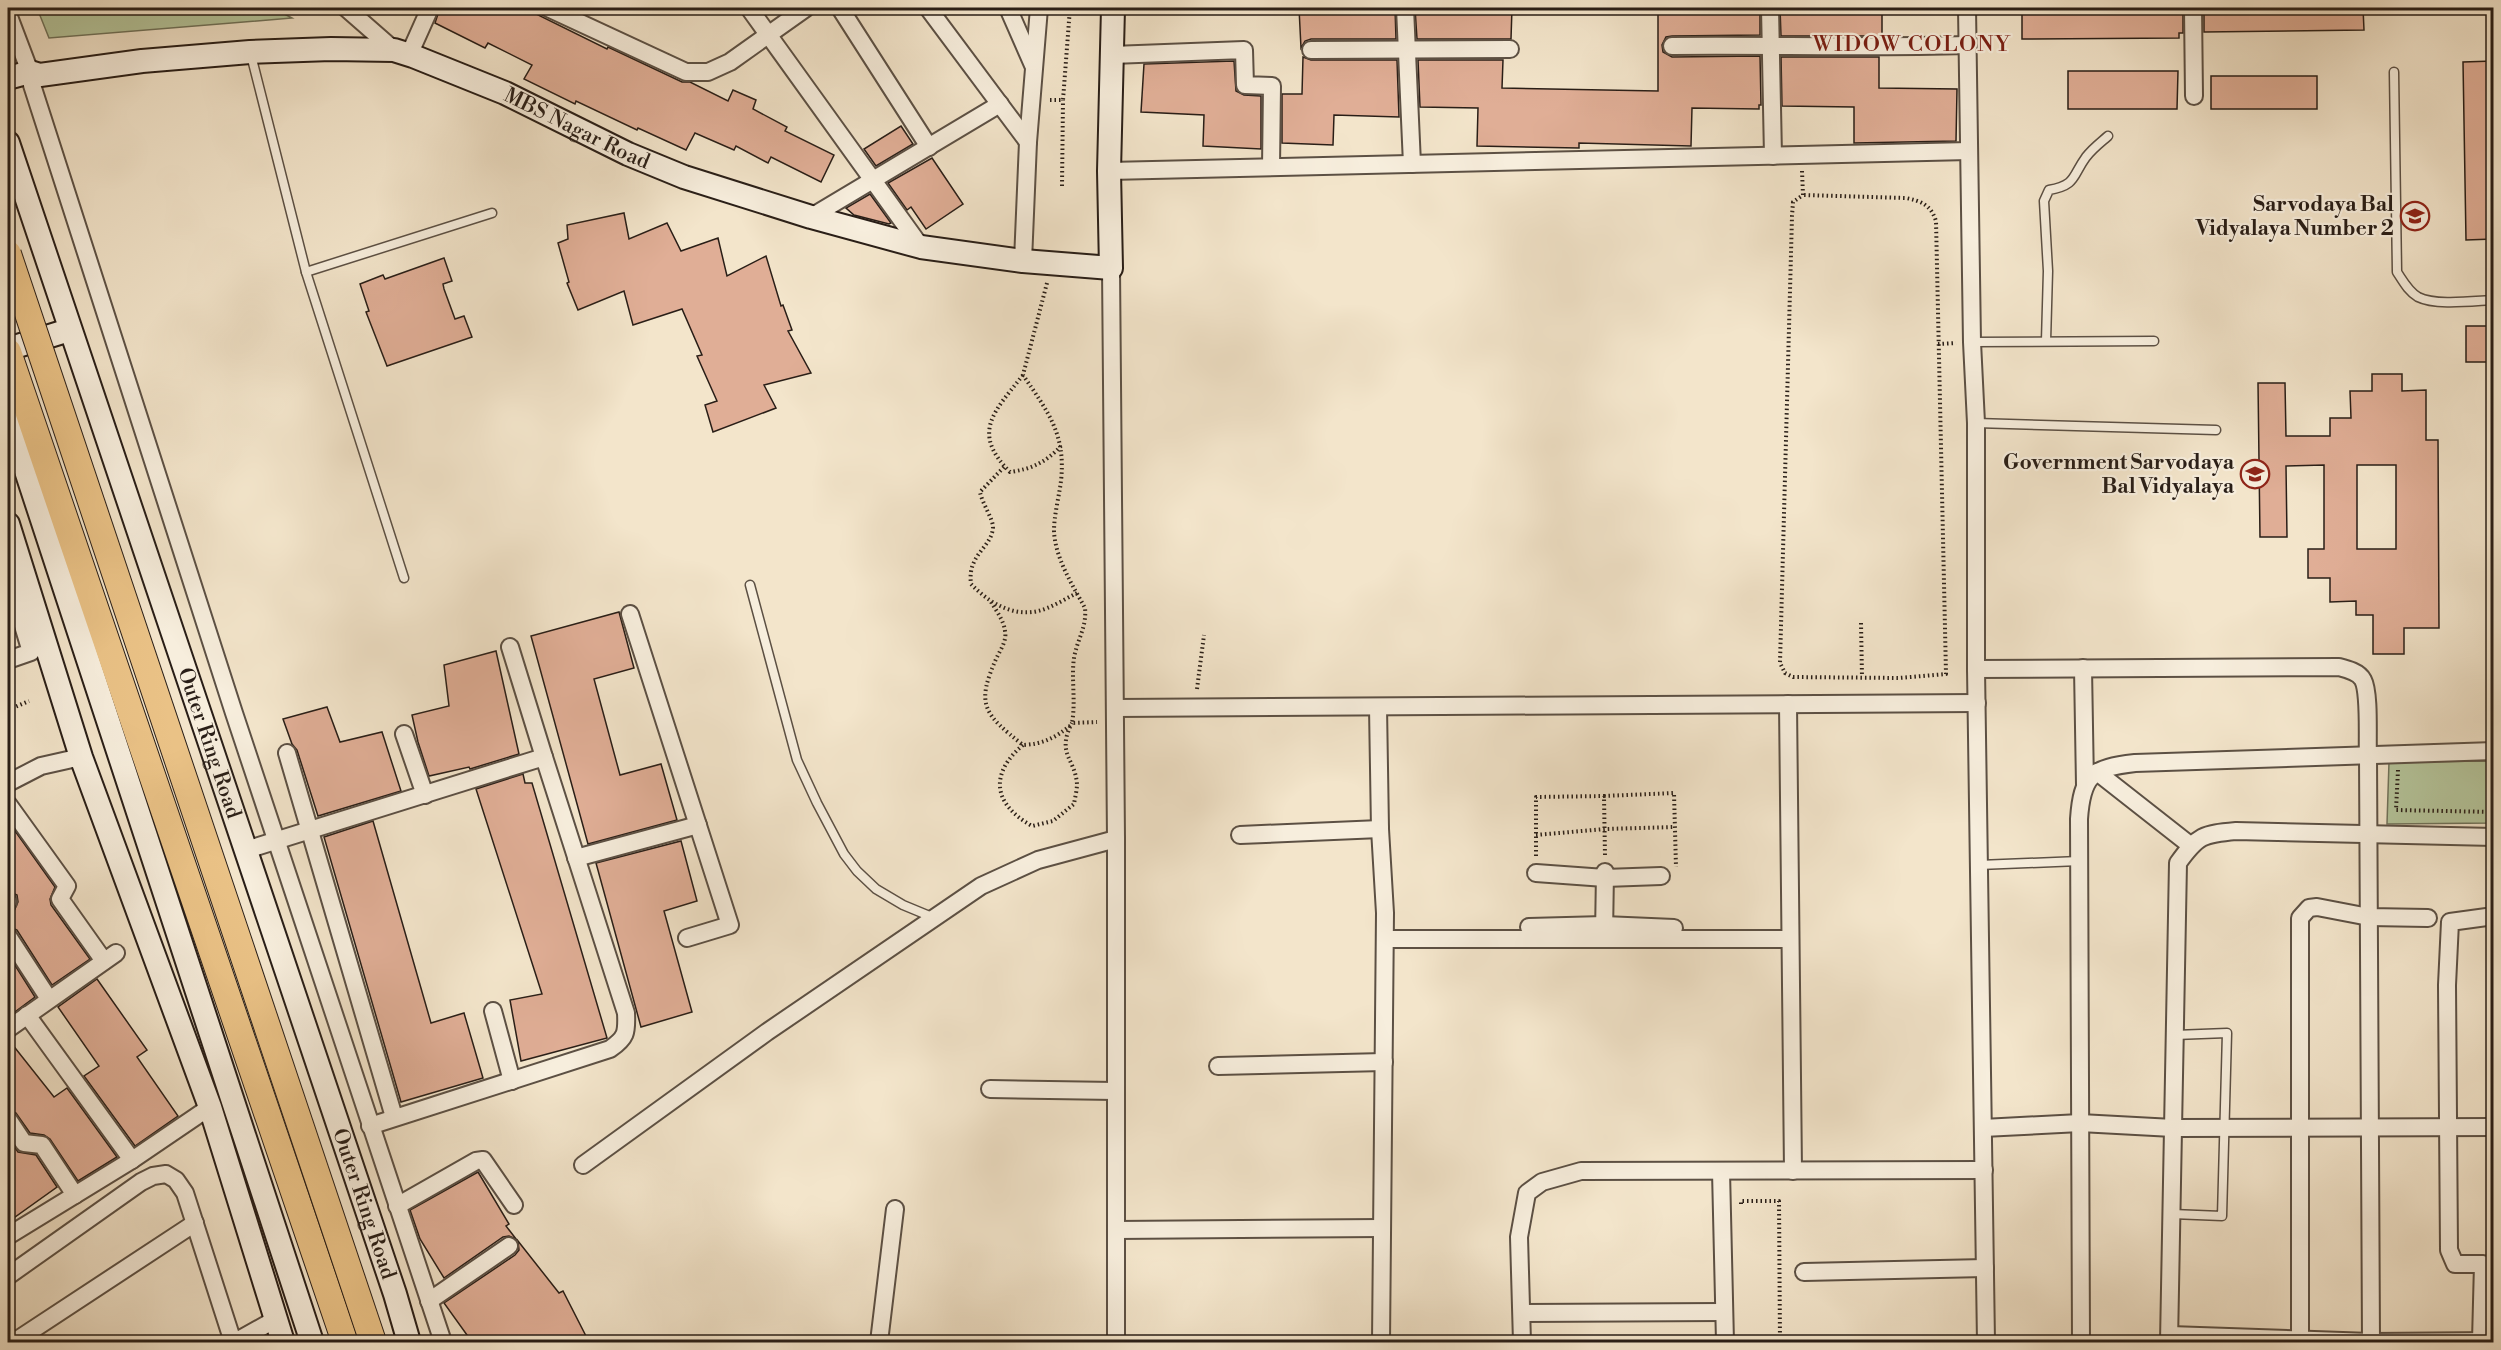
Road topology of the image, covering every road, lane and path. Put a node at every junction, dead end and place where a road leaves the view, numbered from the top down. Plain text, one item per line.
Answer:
1 (262, 8) edge
2 (310, 8) edge
3 (345, 8) edge
4 (430, 8) edge
5 (548, 8) edge
6 (749, 8) edge
7 (806, 8) edge
8 (840, 8) edge
9 (928, 8) edge
10 (1008, 8) edge
11 (1039, 8) edge
12 (1070, 8) edge
13 (1113, 8) edge
14 (1405, 8) edge
15 (1770, 8) edge
16 (1967, 8) edge
17 (2193, 8) edge
18 (8, 14) edge
19 (767, 35) junction
20 (1771, 45) junction
21 (1968, 45) junction
22 (1672, 46) dead end
23 (1407, 49) junction
24 (1510, 49) dead end
25 (1311, 50) dead end
26 (250, 52) junction
27 (401, 52) junction
28 (1112, 55) junction
29 (1034, 67) junction
30 (2394, 72) dead end
31 (34, 77) junction
32 (8, 78) edge
33 (8, 91) edge
34 (2194, 96) dead end
35 (1031, 100) junction
36 (1063, 100) junction
37 (1000, 104) junction
38 (2108, 136) dead end
39 (1028, 142) junction
40 (8, 143) edge
41 (929, 147) junction
42 (1969, 151) junction
43 (1801, 155) junction
44 (1773, 156) junction
45 (1412, 164) junction
46 (1271, 167) junction
47 (1109, 171) junction
48 (873, 182) junction
49 (1062, 186) dead end
50 (1803, 195) junction
51 (492, 213) dead end
52 (811, 217) junction
53 (921, 248) junction
54 (8, 254) edge
55 (1023, 261) junction
56 (1053, 263) junction
57 (1111, 268) junction
58 (306, 272) junction
59 (2493, 300) edge
60 (69, 330) junction
61 (2046, 341) junction
62 (2154, 341) dead end
63 (1972, 342) junction
64 (8, 350) edge
65 (1023, 375) junction
66 (8, 416) edge
67 (1976, 423) junction
68 (2216, 430) dead end
69 (1061, 446) junction
70 (1004, 467) junction
71 (8, 524) edge
72 (8, 576) edge
73 (404, 578) dead end
74 (750, 585) dead end
75 (1077, 593) junction
76 (991, 601) junction
77 (630, 614) dead end
78 (1861, 623) dead end
79 (1204, 635) dead end
80 (510, 646) dead end
81 (8, 660) edge
82 (2083, 668) junction
83 (1976, 669) junction
84 (1862, 677) junction
85 (29, 701) dead end
86 (1977, 703) junction
87 (1788, 705) junction
88 (1378, 707) junction
89 (1195, 708) junction
90 (8, 710) edge
91 (1115, 715) junction
92 (1072, 723) junction
93 (404, 734) dead end
94 (1023, 745) junction
95 (2493, 752) edge
96 (287, 753) dead end
97 (2398, 754) junction
98 (2368, 756) junction
99 (544, 757) junction
100 (81, 758) junction
101 (2097, 772) junction
102 (8, 783) edge
103 (2085, 785) junction
104 (424, 795) junction
105 (1604, 796) junction
106 (8, 804) edge
107 (2493, 812) edge
108 (698, 825) junction
109 (1675, 827) junction
110 (1380, 829) junction
111 (1605, 829) junction
112 (310, 832) junction
113 (2368, 833) junction
114 (1240, 835) dead end
115 (1536, 835) junction
116 (2493, 837) edge
117 (276, 839) junction
118 (1116, 839) junction
119 (2190, 846) junction
120 (246, 850) junction
121 (576, 858) junction
122 (2079, 861) junction
123 (1979, 865) junction
124 (1536, 868) joint
125 (1663, 872) joint
126 (1605, 875) junction
127 (2493, 916) edge
128 (933, 917) junction
129 (2369, 917) junction
130 (2428, 918) dead end
131 (1529, 927) dead end
132 (1674, 928) dead end
133 (1604, 932) junction
134 (8, 936) edge
135 (687, 938) dead end
136 (1385, 939) junction
137 (1791, 939) junction
138 (49, 999) junction
139 (492, 1011) dead end
140 (27, 1015) junction
141 (8, 1029) edge
142 (2175, 1035) junction
143 (1384, 1062) junction
144 (1218, 1066) dead end
145 (512, 1081) junction
146 (990, 1089) dead end
147 (1115, 1091) junction
148 (210, 1107) junction
149 (393, 1117) junction
150 (8, 1119) edge
151 (2080, 1123) junction
152 (370, 1126) junction
153 (2493, 1127) edge
154 (1983, 1128) junction
155 (2173, 1128) junction
156 (2225, 1128) junction
157 (2300, 1128) junction
158 (2370, 1128) junction
159 (2450, 1128) junction
160 (132, 1160) junction
161 (583, 1165) dead end
162 (1984, 1170) junction
163 (1721, 1171) junction
164 (1793, 1171) junction
165 (75, 1195) junction
166 (514, 1205) dead end
167 (397, 1206) junction
168 (895, 1209) dead end
169 (1741, 1213) dead end
170 (2172, 1214) junction
171 (195, 1223) junction
172 (1382, 1228) junction
173 (1116, 1230) junction
174 (8, 1236) edge
175 (510, 1245) dead end
176 (1985, 1268) junction
177 (1804, 1272) dead end
178 (8, 1276) edge
179 (429, 1301) junction
180 (1723, 1312) junction
181 (1522, 1313) junction
182 (276, 1319) junction
183 (2170, 1339) edge
184 (2300, 1339) junction
185 (2487, 1341) edge
186 (15, 1342) edge
187 (234, 1342) edge
188 (283, 1342) edge
189 (312, 1342) edge
190 (345, 1342) edge
191 (373, 1342) edge
192 (409, 1342) edge
193 (443, 1342) edge
194 (879, 1342) edge
195 (1116, 1342) edge
196 (1381, 1342) edge
197 (1522, 1342) edge
198 (1725, 1342) edge
199 (1780, 1342) edge
200 (1986, 1342) edge
201 (2081, 1342) edge
202 (2371, 1342) edge

1 - 2 path
3 - 27 street
4 - 27 street
5 - 19 street
6 - 19 street
7 - 19 street
8 - 41 street
9 - 37 street
10 - 29 street
11 - 29 street
12 - 36 path
13 - 28 street
14 - 23 street
15 - 20 street
16 - 21 street
17 - 34 street
18 - 31 street
19 - 48 street
20 - 21 street
20 - 22 street
20 - 44 street
21 - 42 street
23 - 24 street
23 - 25 street
23 - 45 street
26 - 27 street, MBS Nagar Road
26 - 31 street, MBS Nagar Road
26 - 58 lane
27 - 52 street, MBS Nagar Road
28 - 46 street
28 - 47 street
29 - 35 street
30 - 59 lane
31 - 32 street, MBS Nagar Road
31 - 33 street, MBS Nagar Road
31 - 117 street
35 - 36 path
35 - 39 street
36 - 49 path
37 - 39 street
37 - 41 street
38 - 61 lane
39 - 55 street
40 - 60 street, Outer Ring Road
41 - 48 street
42 - 43 street
42 - 63 street
43 - 44 street
43 - 50 path
44 - 45 street
45 - 46 street
46 - 47 street
47 - 57 street
48 - 52 street
48 - 53 street
50 - 84 path
50 - 84 path
51 - 58 lane
52 - 53 street, MBS Nagar Road
53 - 55 street, MBS Nagar Road
54 - 191 main road, Outer Ring Road, bridge
55 - 56 street, MBS Nagar Road
56 - 57 street, MBS Nagar Road
56 - 65 path
57 - 91 street
58 - 73 lane
60 - 64 street
60 - 120 street, Outer Ring Road
61 - 62 lane
61 - 63 lane
63 - 67 street
64 - 190 main road
65 - 69 path
65 - 70 path
66 - 189 street
67 - 68 lane
67 - 83 street
69 - 70 path
69 - 75 path
70 - 76 path
71 - 100 street
72 - 81 street
74 - 128 lane
75 - 76 path
75 - 92 path
76 - 94 path
77 - 108 street
78 - 84 path
79 - 89 path
80 - 99 street
82 - 83 street
82 - 98 street
82 - 103 street
83 - 86 street
85 - 90 path
86 - 87 street
86 - 123 street
87 - 88 street
87 - 137 street
88 - 89 street
88 - 110 street
89 - 91 street
91 - 92 path
91 - 118 street
92 - 94 path
92 - 94 path
93 - 104 street
95 - 97 street
96 - 112 street
97 - 98 street
97 - 107 path
98 - 101 street
98 - 113 street
99 - 104 street
99 - 121 street
100 - 102 street
100 - 148 street
101 - 103 street
101 - 119 street
103 - 122 street
104 - 112 street
105 - 109 path
105 - 111 path
105 - 115 path
106 - 138 street
108 - 121 street
108 - 135 street
109 - 111 path
109 - 125 path
110 - 114 street
110 - 136 street
111 - 115 path
111 - 126 path
112 - 117 street
112 - 149 street
113 - 116 street
113 - 119 street
113 - 129 street
115 - 124 path
117 - 120 street
117 - 152 street
118 - 128 street
118 - 147 street
119 - 142 street
120 - 192 street, Outer Ring Road
121 - 145 street
122 - 123 lane
122 - 151 street
123 - 154 street
124 - 126 street
125 - 126 street
126 - 133 street
127 - 159 street
128 - 161 street
129 - 130 street
129 - 157 street
129 - 158 street
131 - 133 street
132 - 133 street
133 - 136 street
133 - 137 street
134 - 138 street
136 - 143 street
137 - 164 street
138 - 140 street
139 - 145 street
140 - 141 street
140 - 160 street
142 - 155 street
142 - 156 lane
143 - 144 street
143 - 172 street
145 - 149 street
146 - 147 street
147 - 173 street
148 - 160 street
148 - 182 street
149 - 152 street
150 - 165 street
151 - 154 street
151 - 155 street
151 - 201 street
152 - 167 street
153 - 159 street
154 - 162 street
155 - 156 street
155 - 170 street
156 - 157 street
156 - 170 lane
157 - 158 street
157 - 184 street
158 - 159 street
158 - 202 street
159 - 185 street
160 - 165 street
162 - 164 street
162 - 176 street
163 - 164 street
163 - 180 street
163 - 181 street
165 - 174 street
166 - 167 street
167 - 179 street
168 - 194 street
169 - 199 path
170 - 183 street
171 - 178 street
171 - 186 street
171 - 187 street
172 - 173 street
172 - 196 street
173 - 195 street
175 - 179 street
176 - 177 street
176 - 200 street
179 - 193 street
180 - 181 street
180 - 198 street
181 - 197 street
182 - 187 street
182 - 188 street
183 - 184 street
184 - 202 street
185 - 202 street

